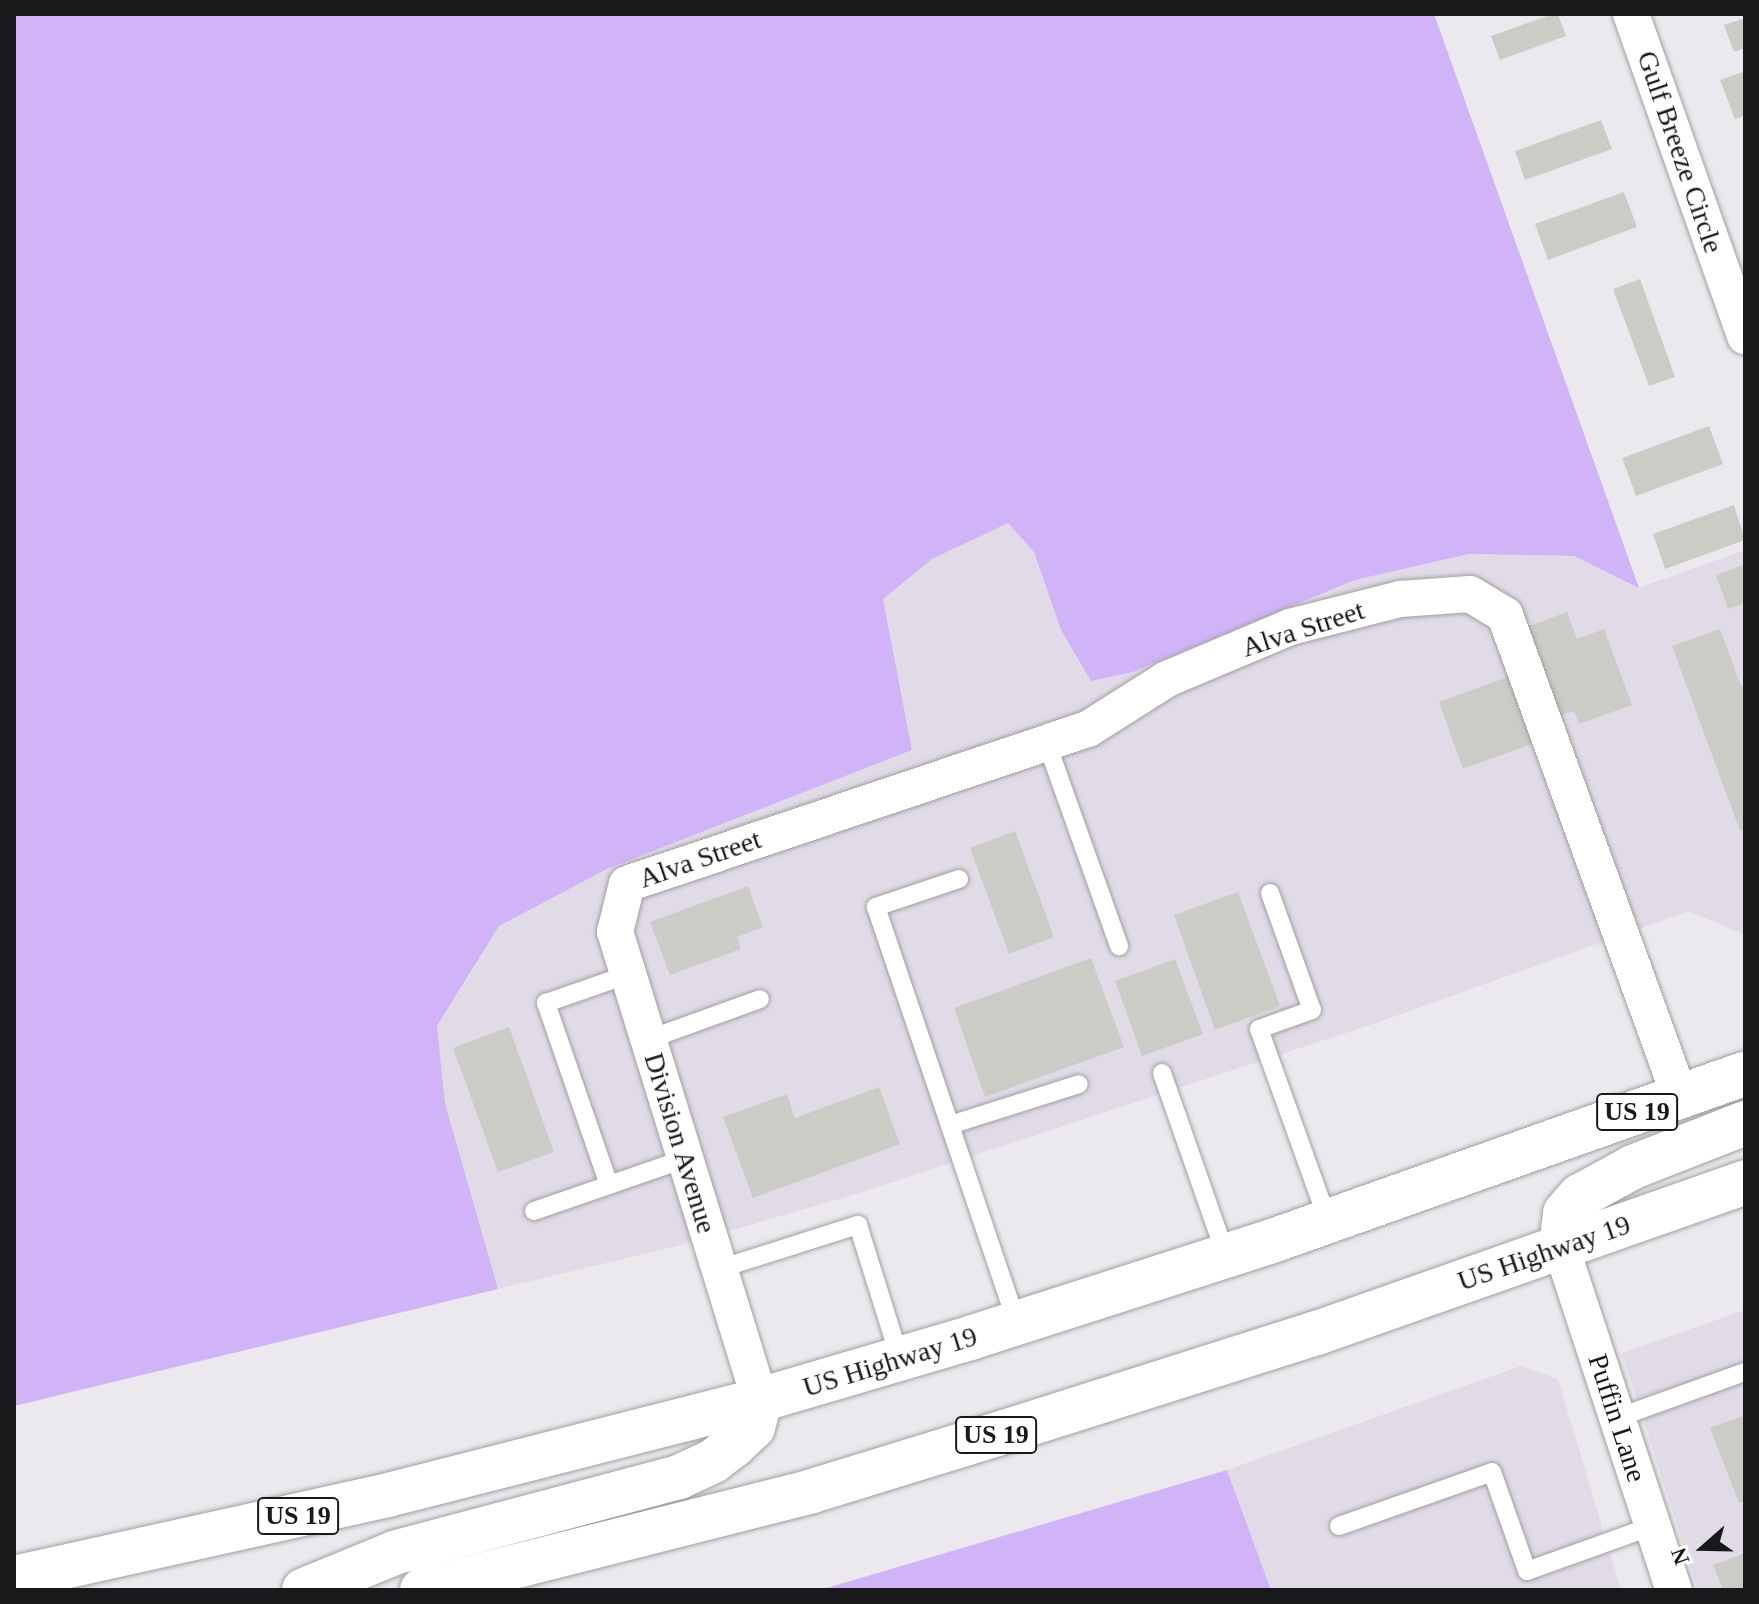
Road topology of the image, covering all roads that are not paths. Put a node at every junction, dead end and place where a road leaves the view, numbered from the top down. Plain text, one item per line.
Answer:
1 (1631, 14) edge
2 (1745, 336) edge
3 (1046, 741) junction
4 (959, 879) dead end
5 (627, 884) joint
6 (1270, 893) dead end
7 (1119, 946) dead end
8 (627, 975) junction
9 (760, 999) dead end
10 (647, 1040) junction
11 (1162, 1073) dead end
12 (1745, 1074) edge
13 (1079, 1084) dead end
14 (1680, 1097) junction
15 (1745, 1123) edge
16 (950, 1125) junction
17 (684, 1159) junction
18 (1745, 1182) edge
19 (609, 1185) junction
20 (534, 1211) dead end
21 (1328, 1221) junction
22 (1561, 1247) junction
23 (1226, 1256) junction
24 (719, 1269) junction
25 (1017, 1323) junction
26 (900, 1359) junction
27 (1745, 1372) edge
28 (760, 1400) junction
29 (1617, 1418) junction
30 (1339, 1526) dead end
31 (1653, 1526) junction
32 (14, 1578) edge
33 (304, 1590) edge
34 (422, 1590) edge
35 (1674, 1590) edge

1 - 2 street, Gulf Breeze Circle
3 - 5 street, Alva Street
3 - 7 lane
3 - 14 street, Alva Street
4 - 16 lane
5 - 8 street, Division Avenue
6 - 21 lane
8 - 10 street, Division Avenue
8 - 19 lane
9 - 10 lane
10 - 17 street, Division Avenue
11 - 23 lane
12 - 14 highway, US Highway 19 / US 19
13 - 16 lane
14 - 21 highway, US Highway 19 / US 19
15 - 22 highway
16 - 25 lane
17 - 19 lane
17 - 24 street, Division Avenue
18 - 22 highway, US Highway 19 / US 19
19 - 20 lane
21 - 23 highway, US Highway 19 / US 19
22 - 29 street, Puffin Lane
22 - 34 highway, US Highway 19 / US 19
23 - 25 highway, US Highway 19 / US 19
24 - 26 lane
24 - 28 street, Division Avenue
25 - 26 highway, US Highway 19 / US 19
26 - 28 highway, US Highway 19 / US 19
27 - 29 lane
28 - 32 highway, US Highway 19 / US 19
28 - 33 highway
29 - 31 street, Puffin Lane
30 - 31 lane
31 - 35 street, Puffin Lane

